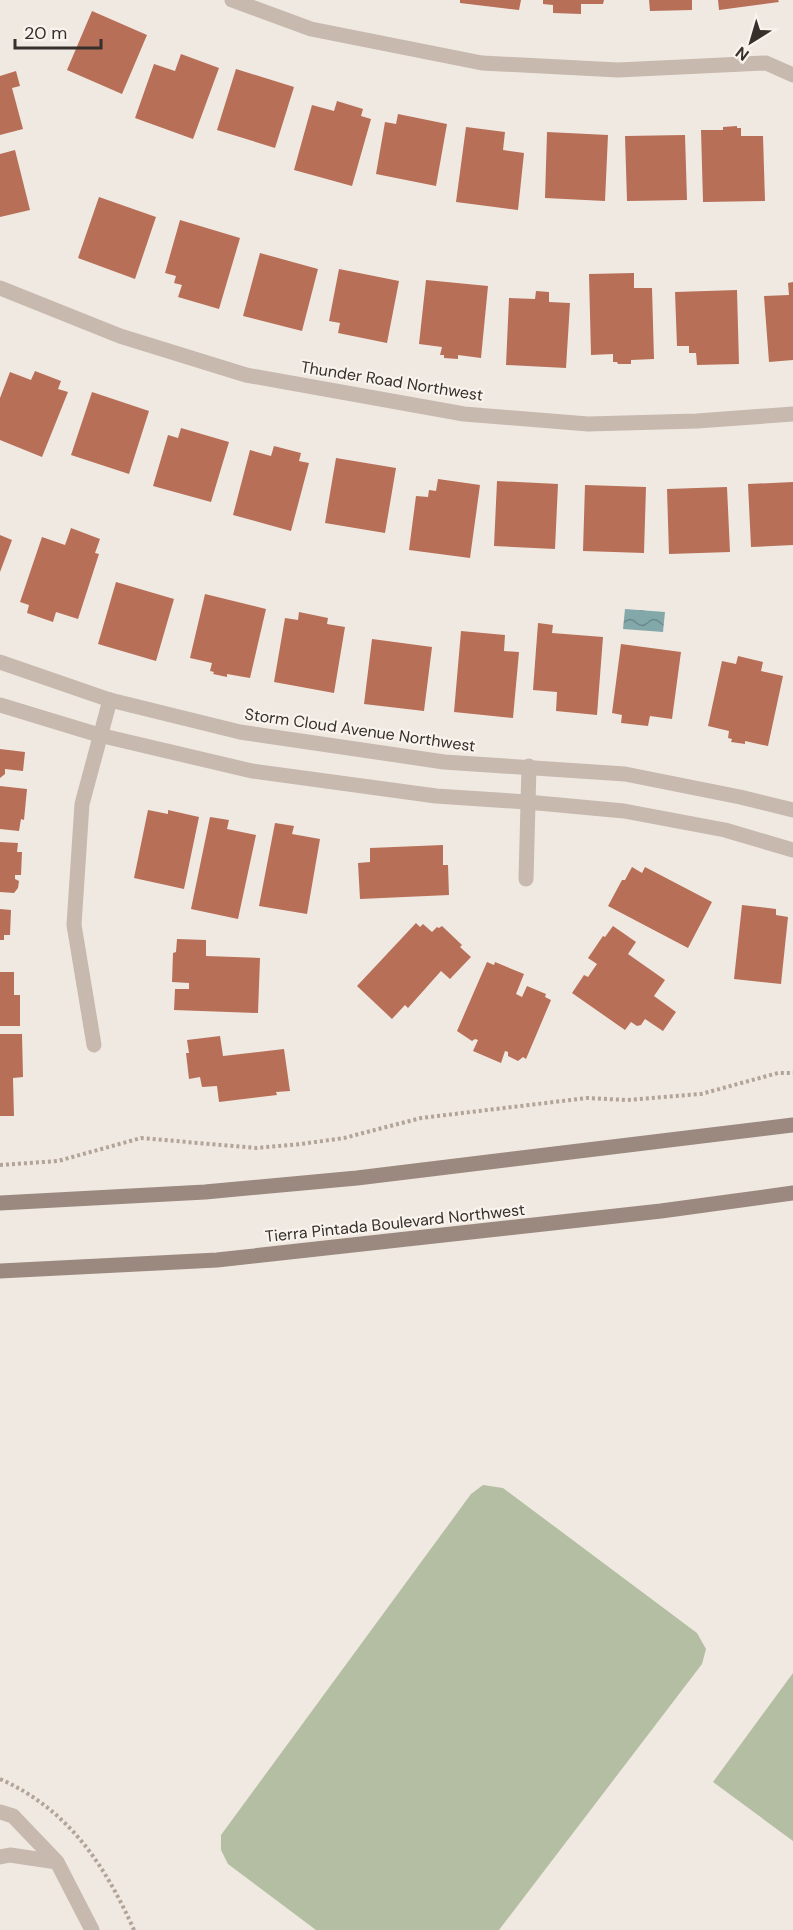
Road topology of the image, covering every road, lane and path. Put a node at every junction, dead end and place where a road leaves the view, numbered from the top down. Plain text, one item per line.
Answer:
1 (232, 0) edge
2 (793, 75) edge
3 (0, 288) edge
4 (793, 414) edge
5 (0, 662) edge
6 (110, 700) junction
7 (0, 705) edge
8 (99, 735) junction
9 (529, 766) junction
10 (527, 802) junction
11 (793, 810) edge
12 (793, 850) edge
13 (525, 879) dead end
14 (94, 1045) dead end
15 (793, 1073) edge
16 (793, 1125) edge
17 (0, 1165) edge
18 (793, 1193) edge
19 (0, 1203) edge
20 (0, 1270) edge
21 (0, 1779) edge
22 (0, 1812) edge
23 (0, 1857) edge
24 (57, 1862) junction
25 (92, 1930) edge
26 (134, 1930) edge

1 - 2 street
3 - 4 street, Thunder Road Northwest
5 - 6 street, Storm Cloud Avenue Northwest
6 - 8 street
6 - 9 street, Storm Cloud Avenue Northwest
7 - 8 street
8 - 10 street
8 - 14 street
9 - 10 street
9 - 11 street, Storm Cloud Avenue Northwest
10 - 12 street
10 - 13 street
15 - 17 path
16 - 19 main road
18 - 20 main road, Tierra Pintada Boulevard Northwest
21 - 26 path
22 - 24 street
23 - 24 street
24 - 25 street

